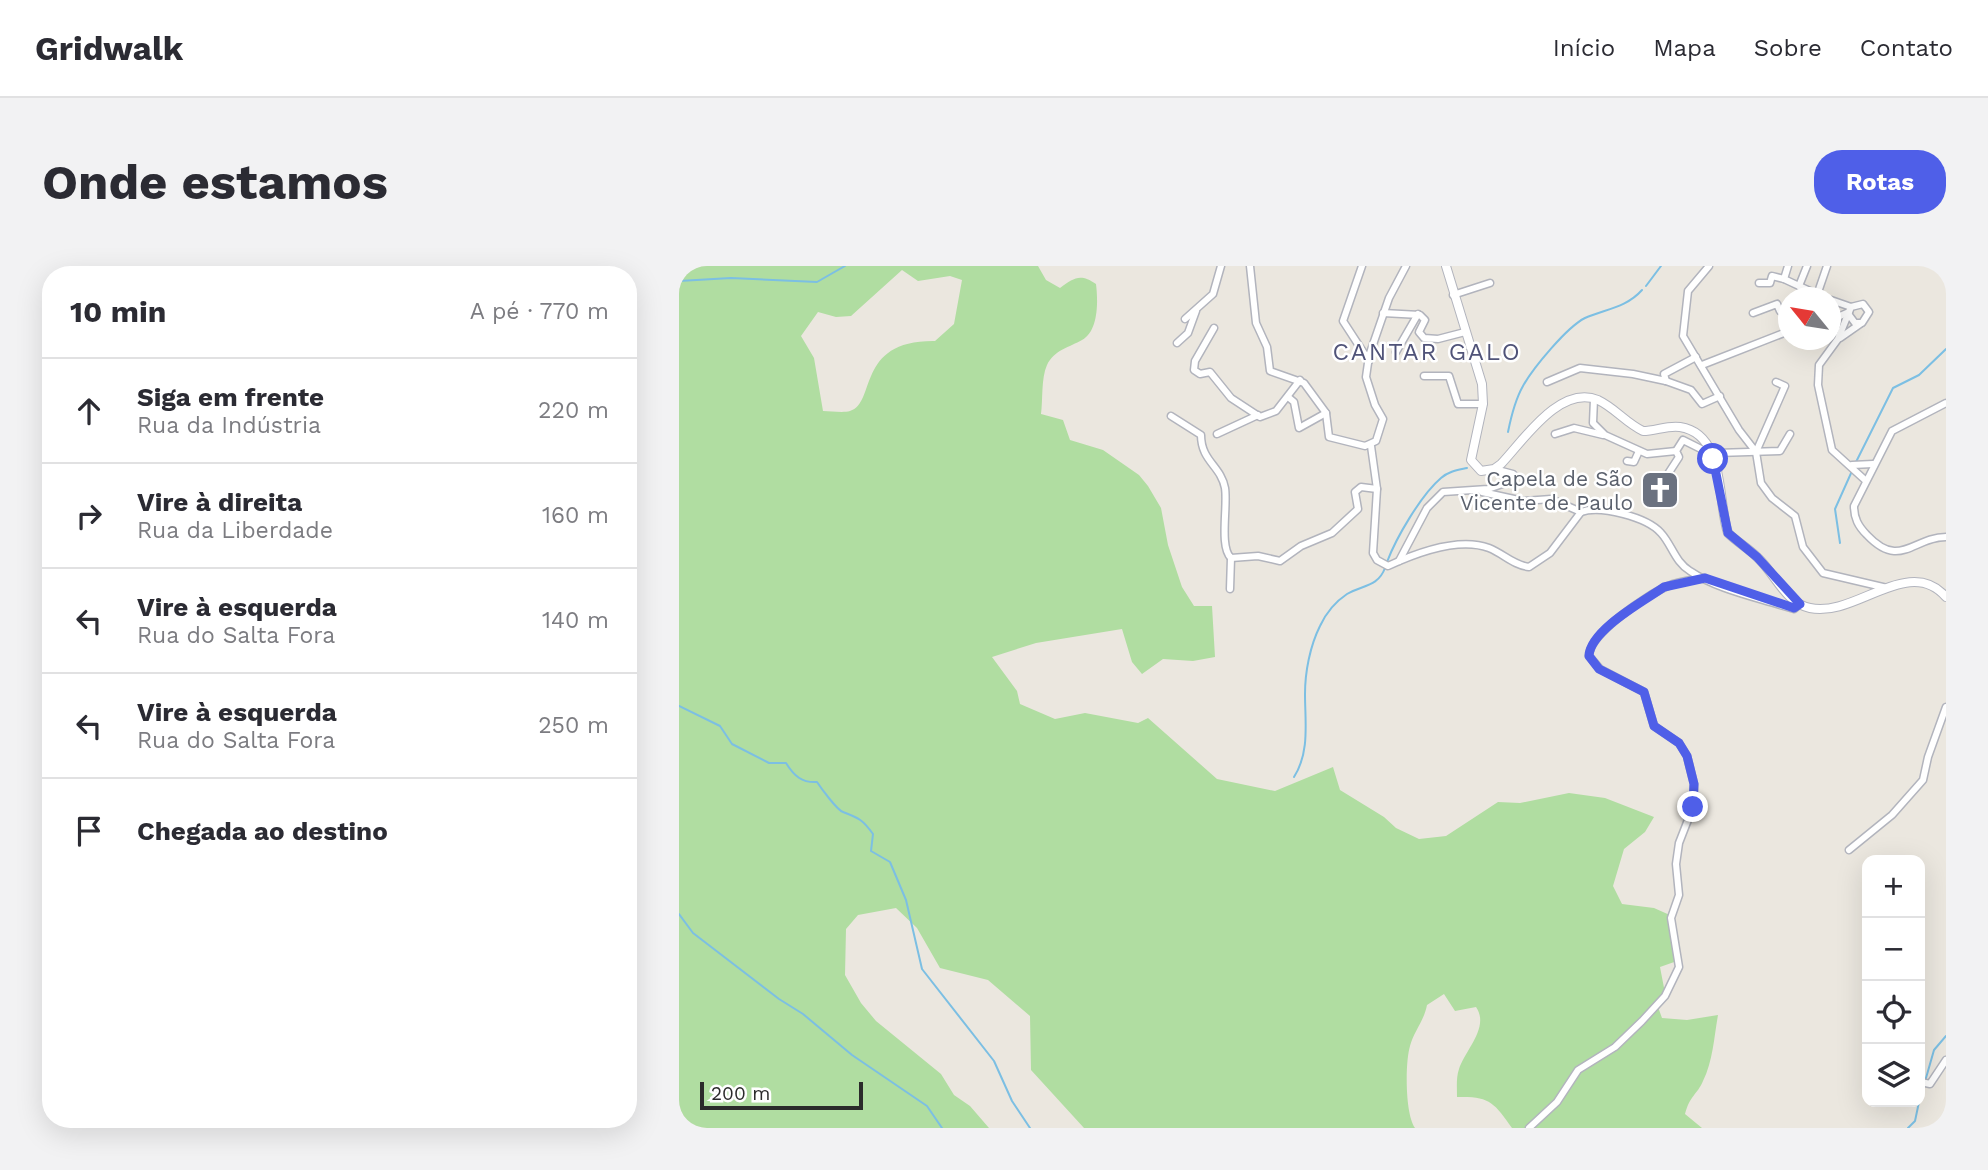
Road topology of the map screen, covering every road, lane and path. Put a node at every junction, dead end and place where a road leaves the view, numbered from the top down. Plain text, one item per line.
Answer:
1 (1221, 266) edge
2 (1249, 266) edge
3 (1362, 266) edge
4 (1406, 266) edge
5 (1446, 266) edge
6 (1709, 266) edge
7 (1788, 266) edge
8 (1807, 266) edge
9 (1827, 266) edge
10 (1784, 279) junction
11 (1490, 283) dead end
12 (1759, 283) dead end
13 (1798, 286) joint
14 (1822, 287) edge
15 (1453, 295) junction
16 (1778, 306) edge
17 (1841, 307) edge
18 (1197, 309) junction
19 (1849, 312) junction
20 (1383, 313) junction
21 (1753, 313) dead end
22 (1418, 314) junction
23 (1841, 316) edge
24 (1185, 319) dead end
25 (1862, 323) junction
26 (1841, 327) edge
27 (1214, 328) dead end
28 (1842, 331) joint
29 (1465, 332) junction
30 (1778, 335) edge
31 (1841, 337) edge
32 (1177, 343) dead end
33 (1830, 350) edge
34 (1396, 352) dead end
35 (1696, 357) junction
36 (1370, 362) junction
37 (1702, 365) junction
38 (1424, 376) dead end
39 (1300, 380) junction
40 (1666, 380) junction
41 (1547, 382) dead end
42 (1776, 382) dead end
43 (1720, 396) junction
44 (1288, 397) junction
45 (1594, 399) junction
46 (1946, 403) edge
47 (1483, 404) junction
48 (1326, 413) junction
49 (1258, 415) junction
50 (1171, 416) dead end
51 (1217, 434) dead end
52 (1555, 434) dead end
53 (1790, 434) dead end
54 (1605, 435) junction
55 (1371, 446) junction
56 (1639, 451) junction
57 (1676, 451) junction
58 (1756, 452) junction
59 (1713, 459) junction
60 (1627, 461) dead end
61 (1873, 464) junction
62 (1852, 465) junction
63 (1494, 470) junction
64 (1716, 474) junction
65 (1666, 477) dead end
66 (1865, 480) junction
67 (1377, 489) junction
68 (1474, 491) junction
69 (1581, 512) junction
70 (1946, 537) edge
71 (1231, 558) junction
72 (1399, 561) junction
73 (1705, 578) junction
74 (1230, 589) dead end
75 (1889, 589) junction
76 (1946, 597) edge
77 (1800, 604) junction
78 (1946, 707) edge
79 (1849, 850) dead end
80 (1946, 1060) edge
81 (1925, 1082) edge
82 (1529, 1128) edge

1 - 18 street
2 - 39 street
3 - 36 street
4 - 20 street
5 - 15 street
6 - 35 street
7 - 10 street
8 - 13 street
9 - 14 street
10 - 12 street
10 - 13 street
11 - 15 street
15 - 29 street
16 - 21 street
17 - 19 street
18 - 24 street
18 - 32 street
19 - 23 street
19 - 25 street
19 - 25 street
19 - 28 street
20 - 22 street
20 - 36 street
22 - 29 street
22 - 34 street
25 - 31 street
26 - 28 street
27 - 49 street
29 - 47 street
30 - 37 street
33 - 62 street
35 - 37 street
35 - 40 street
36 - 55 street
37 - 43 street
38 - 47 street
39 - 44 street
39 - 48 street
40 - 41 street
40 - 43 street
42 - 58 street
43 - 58 street
44 - 48 street
44 - 49 street
45 - 54 street
45 - 59 street
45 - 63 street
46 - 61 street
47 - 63 street
48 - 55 street
49 - 51 street
50 - 71 street
52 - 54 street
53 - 58 street
54 - 56 street
55 - 67 street
56 - 57 street
56 - 60 street
57 - 59 street
57 - 65 street
58 - 64 street
58 - 75 street
59 - 64 street
61 - 62 street
61 - 66 street
62 - 66 street
63 - 68 street
64 - 77 street
66 - 70 street
67 - 71 street
67 - 72 street
68 - 69 street
68 - 72 street
69 - 72 street
69 - 73 street
71 - 74 street
73 - 77 street
73 - 82 street
75 - 76 street
75 - 77 street
78 - 79 street
80 - 81 street

